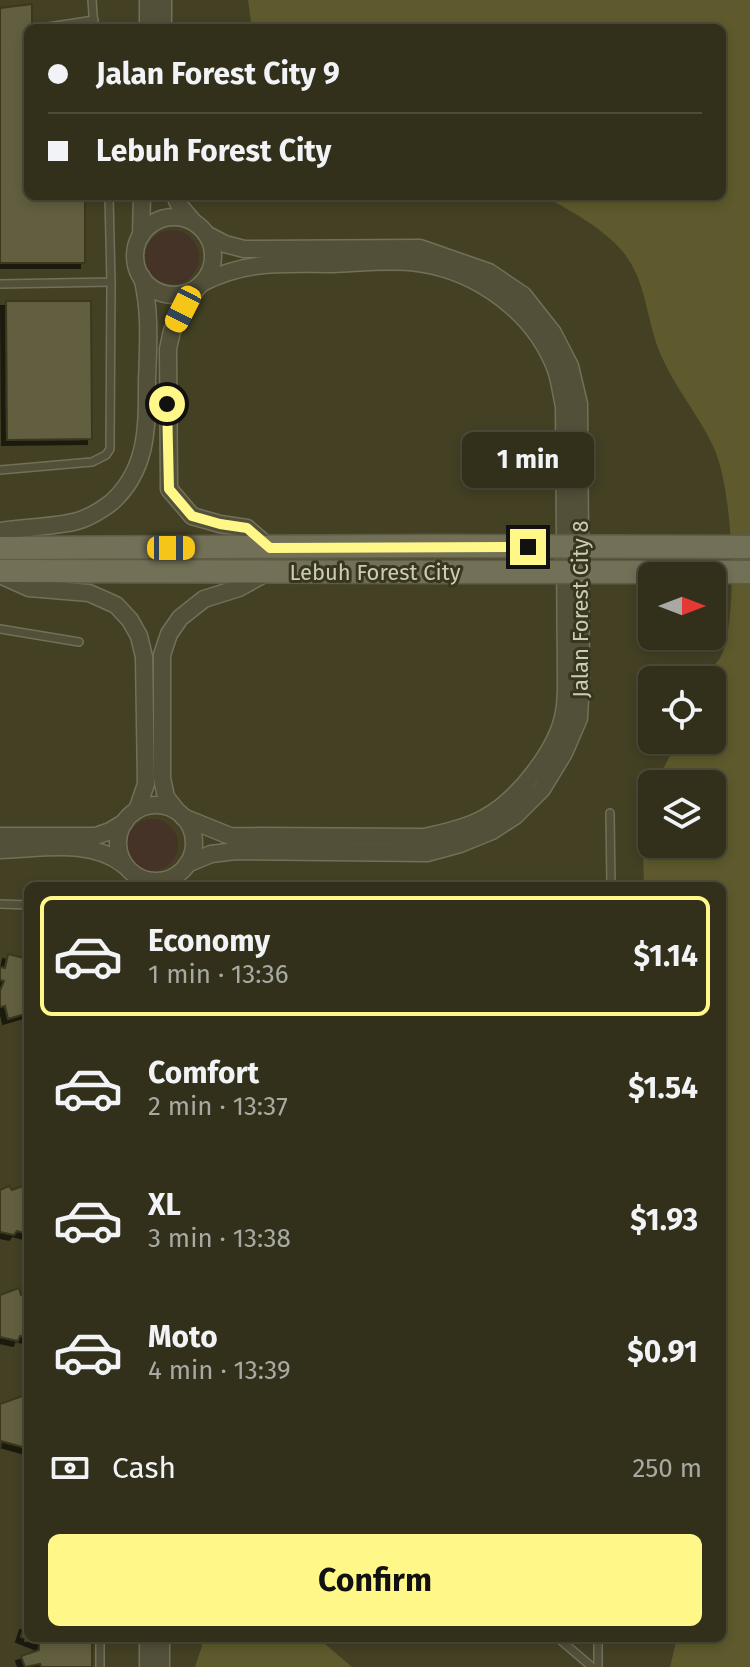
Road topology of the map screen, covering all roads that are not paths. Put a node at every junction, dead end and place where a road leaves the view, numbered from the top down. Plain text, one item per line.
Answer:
1 (92, 0) edge
2 (148, 0) edge
3 (163, 0) edge
4 (94, 24) edge
5 (148, 24) edge
6 (163, 24) edge
7 (109, 200) edge
8 (142, 200) edge
9 (177, 200) edge
10 (200, 228) junction
11 (141, 236) junction
12 (142, 277) junction
13 (111, 282) junction
14 (0, 284) edge
15 (199, 286) junction
16 (0, 470) edge
17 (0, 531) edge
18 (750, 547) edge
19 (0, 548) edge
20 (270, 548) junction
21 (270, 571) junction
22 (750, 572) edge
23 (0, 573) edge
24 (0, 629) edge
25 (79, 642) dead end
26 (610, 813) dead end
27 (180, 814) junction
28 (131, 816) junction
29 (0, 836) edge
30 (0, 850) edge
31 (187, 864) junction
32 (135, 877) edge
33 (169, 882) edge
34 (611, 882) edge
35 (0, 904) edge
36 (24, 905) edge
37 (100, 1642) edge
38 (148, 1642) edge
39 (161, 1642) edge
40 (563, 1642) edge
41 (598, 1642) edge
42 (100, 1667) edge
43 (148, 1667) edge
44 (161, 1667) edge
45 (595, 1667) edge

1 - 4 lane
2 - 5 street
3 - 6 street
7 - 13 lane
8 - 11 street
9 - 10 street
10 - 11 street
10 - 15 street
10 - 31 street, Jalan Forest City 8
11 - 12 street
12 - 15 street
12 - 17 street
13 - 14 lane
13 - 16 lane
15 - 20 street
15 - 27 street, Jalan Forest City 8
18 - 20 main road, Lebuh Forest City, bridge
19 - 20 main road, Lebuh Forest City
21 - 22 main road, Lebuh Forest City, bridge
21 - 23 main road, Lebuh Forest City
21 - 27 street
23 - 28 street
24 - 25 lane
26 - 34 lane
27 - 28 street
27 - 31 street
28 - 29 street
28 - 32 street
30 - 32 street
31 - 33 street
32 - 33 street
35 - 36 lane
37 - 42 lane
38 - 43 street
39 - 44 street
40 - 45 lane
41 - 45 lane

